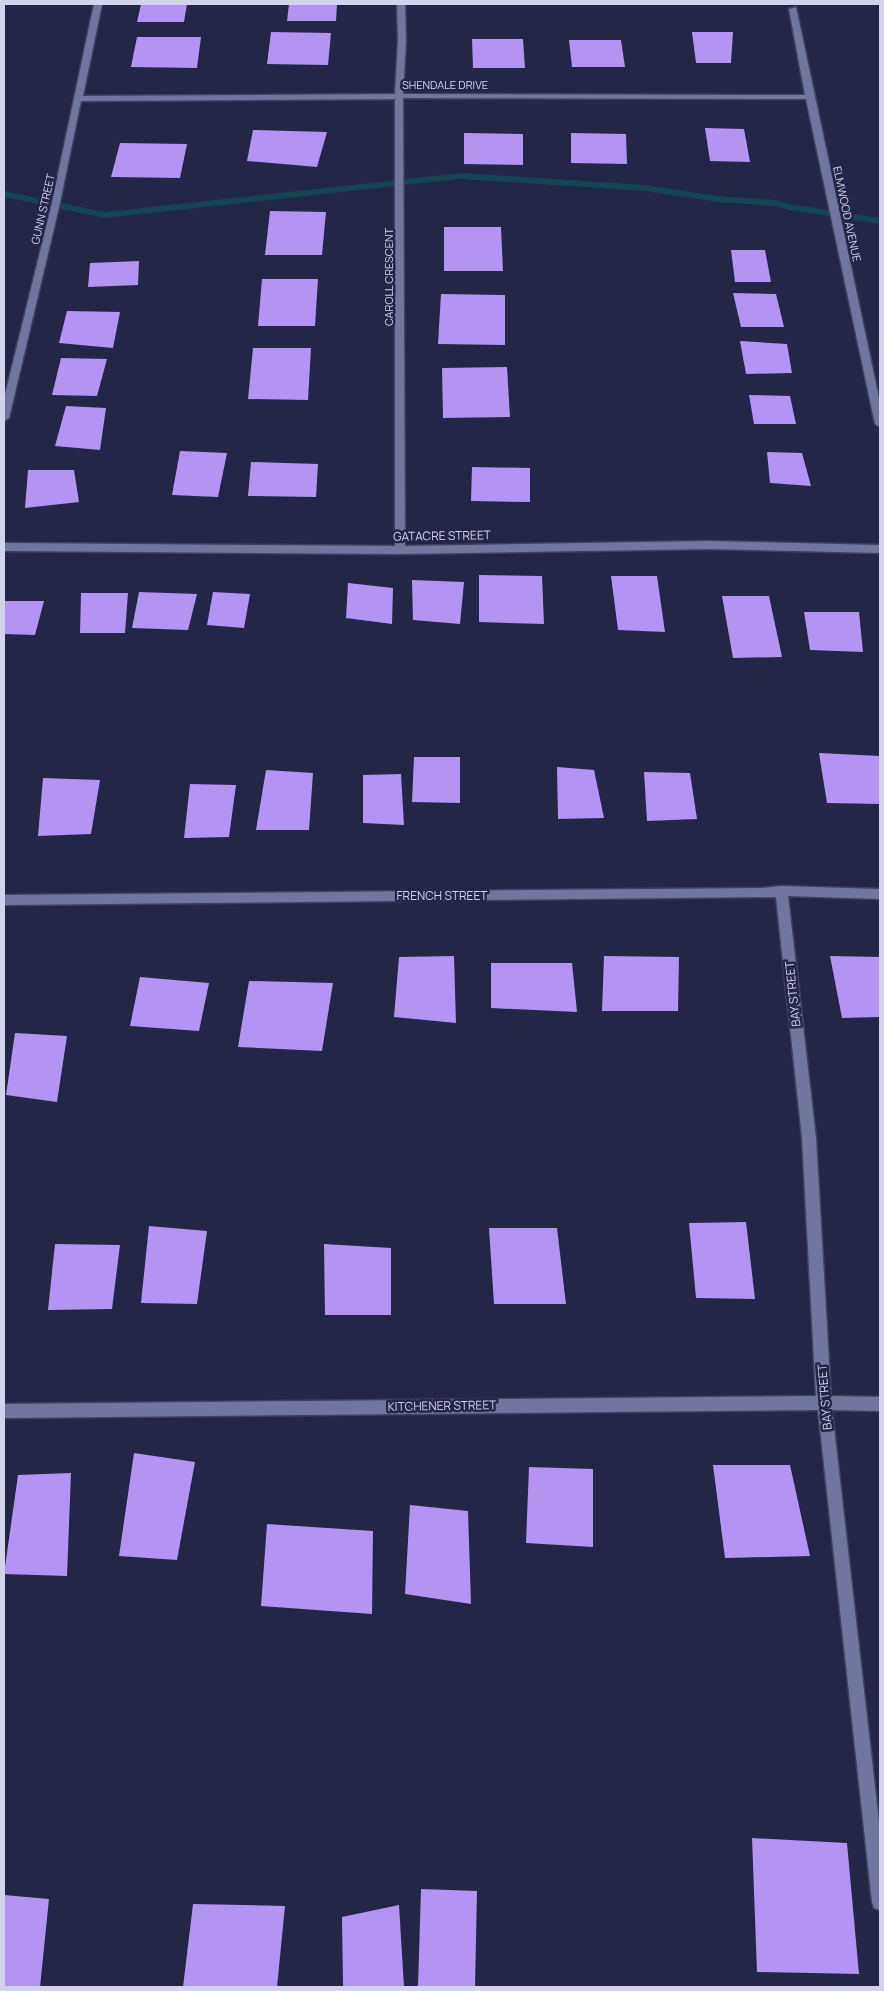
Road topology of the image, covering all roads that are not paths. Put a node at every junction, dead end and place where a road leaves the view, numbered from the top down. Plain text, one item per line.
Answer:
1 (98, 4) edge
2 (401, 4) edge
3 (793, 9) dead end
4 (399, 96) junction
5 (810, 97) junction
6 (79, 100) junction
7 (4, 418) edge
8 (880, 424) edge
9 (4, 547) edge
10 (880, 549) edge
11 (400, 550) junction
12 (781, 891) junction
13 (880, 894) edge
14 (4, 900) edge
15 (824, 1403) junction
16 (880, 1404) edge
17 (4, 1410) edge
18 (880, 1902) edge

1 - 6 street, GUNN STREET
2 - 4 street, CAROLL CRESCENT
3 - 5 street, ELMWOOD AVENUE
4 - 5 street, SHENDALE DRIVE
4 - 6 street, SHENDALE DRIVE
4 - 11 street, CAROLL CRESCENT
5 - 8 street, ELMWOOD AVENUE
6 - 7 street, GUNN STREET
9 - 11 street, GATACRE STREET
10 - 11 street, GATACRE STREET
12 - 13 street, FRENCH STREET
12 - 14 street, FRENCH STREET
12 - 15 street, BAY STREET
15 - 16 street, KITCHENER STREET
15 - 17 street, KITCHENER STREET
15 - 18 street, BAY STREET

